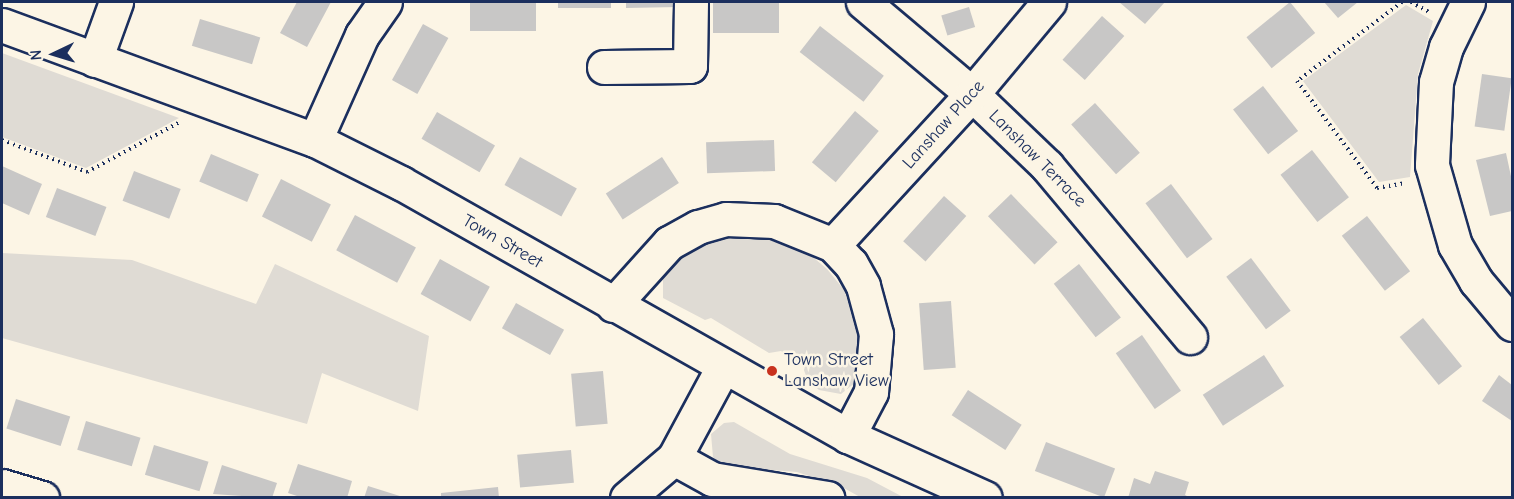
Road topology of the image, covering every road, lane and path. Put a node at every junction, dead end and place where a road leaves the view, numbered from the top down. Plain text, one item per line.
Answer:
1 (116, 2) edge
2 (385, 2) edge
3 (691, 2) edge
4 (863, 2) edge
5 (1049, 2) edge
6 (1402, 2) edge
7 (1468, 2) edge
8 (2, 25) edge
9 (95, 60) junction
10 (604, 67) dead end
11 (972, 94) junction
12 (194, 96) junction
13 (2, 140) edge
14 (315, 140) junction
15 (1436, 179) junction
16 (833, 245) junction
17 (613, 305) junction
18 (1512, 324) edge
19 (1190, 337) dead end
20 (723, 368) junction
21 (848, 436) junction
22 (674, 458) junction
23 (2, 486) edge
24 (42, 498) edge
25 (627, 498) edge
26 (827, 498) edge
27 (985, 498) edge

1 - 9 street
2 - 14 street
3 - 10 street
4 - 11 street, Lanshaw Terrace
5 - 11 street, Lanshaw Place
6 - 15 path
7 - 15 street
8 - 9 street, Town Street
9 - 12 street, Town Street
11 - 16 street, Lanshaw Place
11 - 19 street, Lanshaw Terrace
12 - 13 path
12 - 14 street, Town Street
14 - 17 street, Town Street
15 - 18 street
16 - 17 street
16 - 21 street
17 - 20 street, Town Street
20 - 21 street, Town Street
20 - 22 street
21 - 27 street, Town Street
22 - 25 street
22 - 26 street
23 - 24 street

